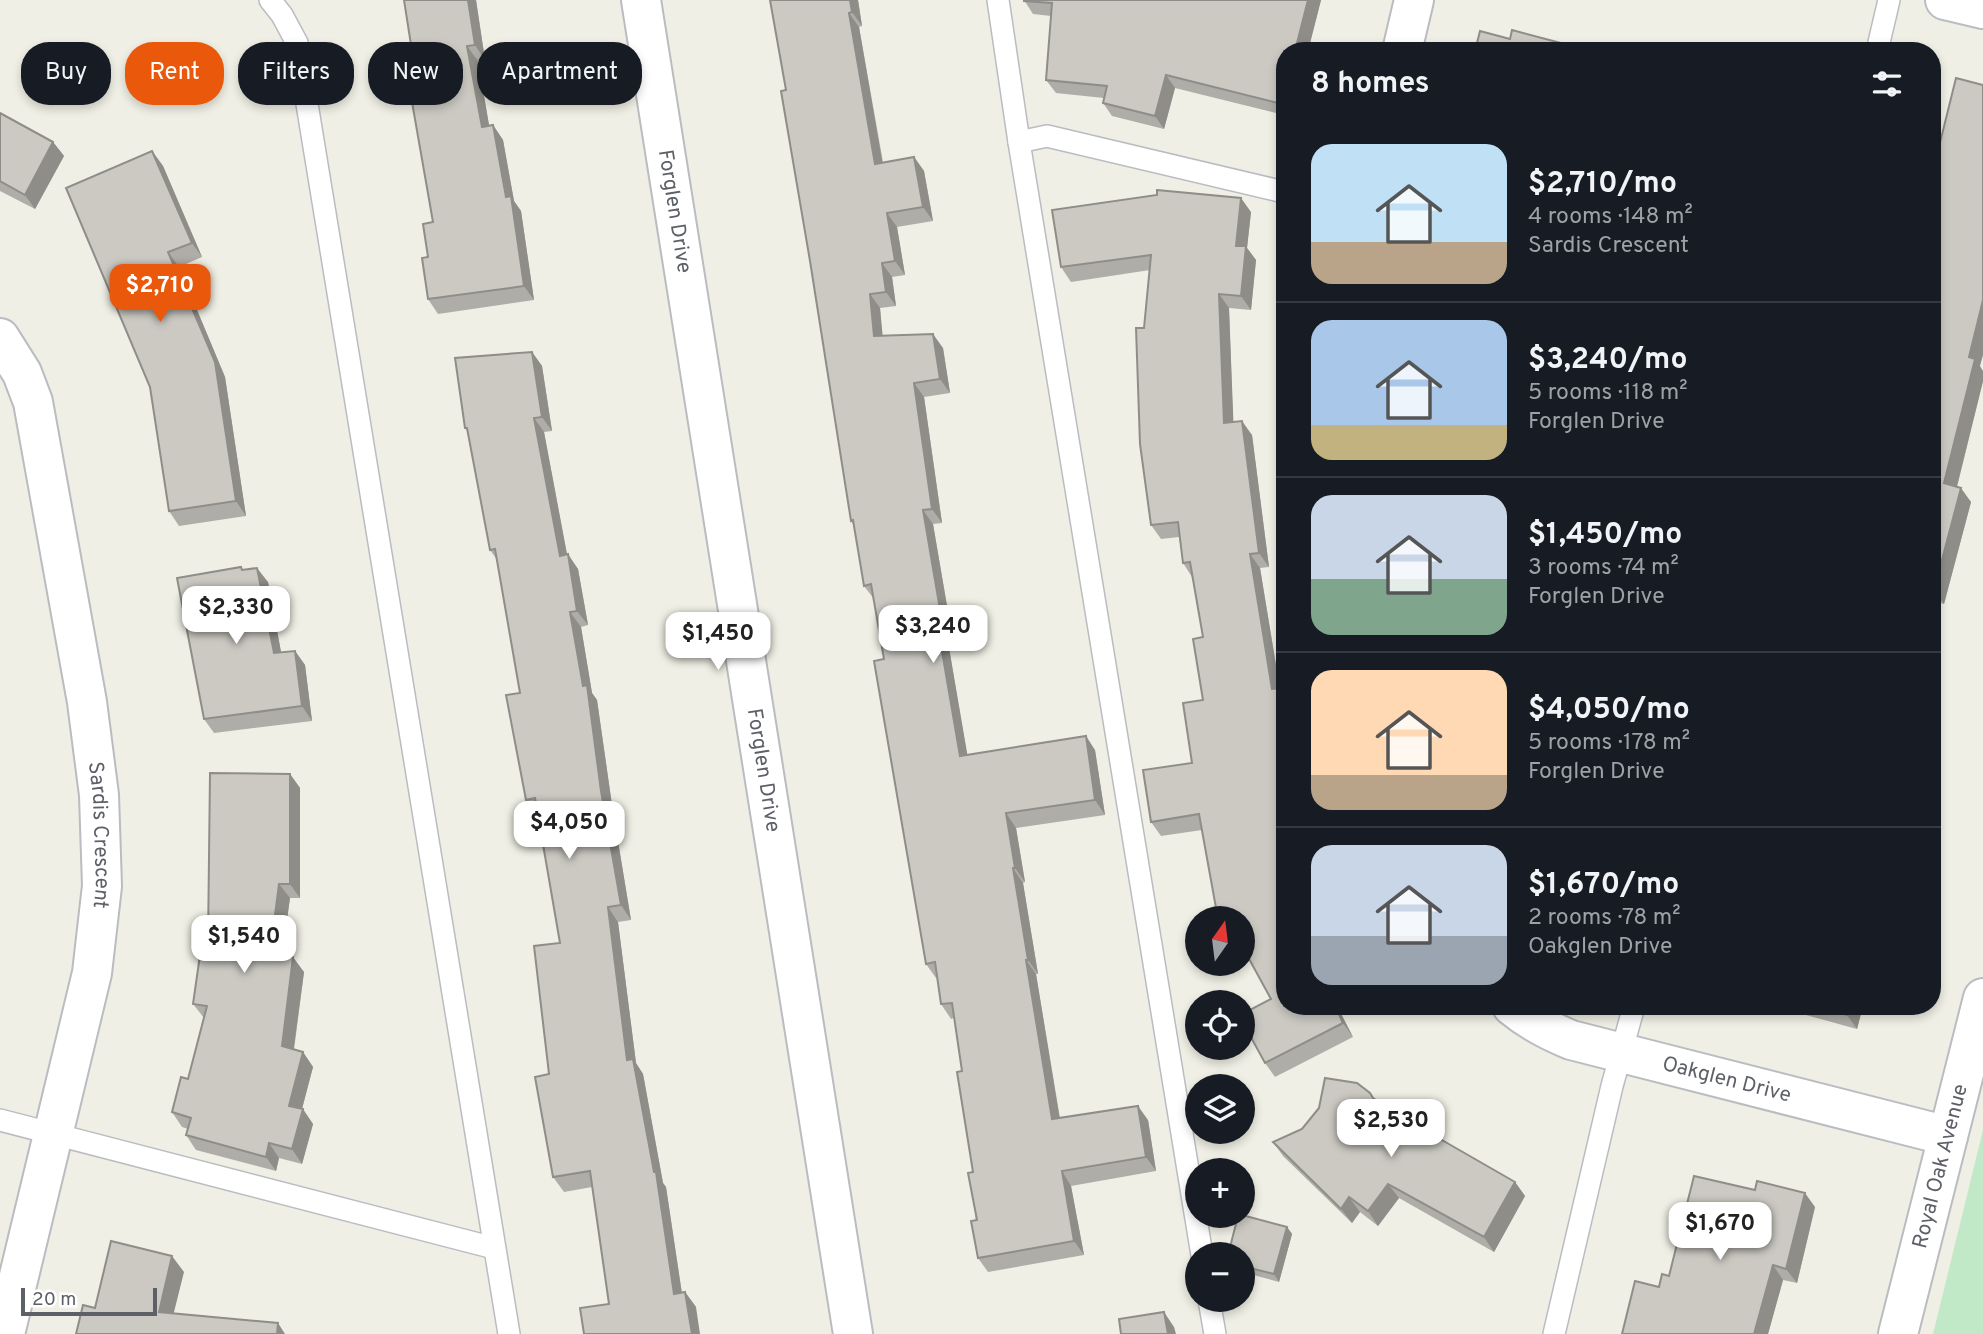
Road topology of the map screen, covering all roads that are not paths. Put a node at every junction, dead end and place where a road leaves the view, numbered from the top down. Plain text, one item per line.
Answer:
1 (270, 0) edge
2 (641, 0) edge
3 (998, 0) edge
4 (1414, 0) edge
5 (1889, 0) edge
6 (1945, 0) edge
7 (1983, 9) edge
8 (1404, 42) edge
9 (1879, 42) edge
10 (1019, 142) junction
11 (1276, 190) edge
12 (0, 338) edge
13 (1983, 998) edge
14 (1523, 1015) edge
15 (1632, 1015) edge
16 (1622, 1054) junction
17 (0, 1120) edge
18 (52, 1133) junction
19 (1948, 1136) junction
20 (1200, 1242) edge
21 (494, 1248) junction
22 (1211, 1312) edge
23 (5, 1334) edge
24 (509, 1334) edge
25 (853, 1334) edge
26 (1215, 1334) edge
27 (1554, 1334) edge
28 (1898, 1334) edge

1 - 21 lane
2 - 25 street, Forglen Drive
3 - 10 lane
4 - 8 street
5 - 9 lane
6 - 7 street
10 - 11 lane
10 - 20 lane
12 - 18 street, Sardis Crescent
13 - 19 street, Royal Oak Avenue
14 - 16 street, Oakglen Drive
15 - 16 lane
16 - 19 street, Oakglen Drive
16 - 27 lane
17 - 18 lane
18 - 21 lane
18 - 23 street, Sardis Crescent
19 - 28 street, Royal Oak Avenue
21 - 24 lane
22 - 26 lane

